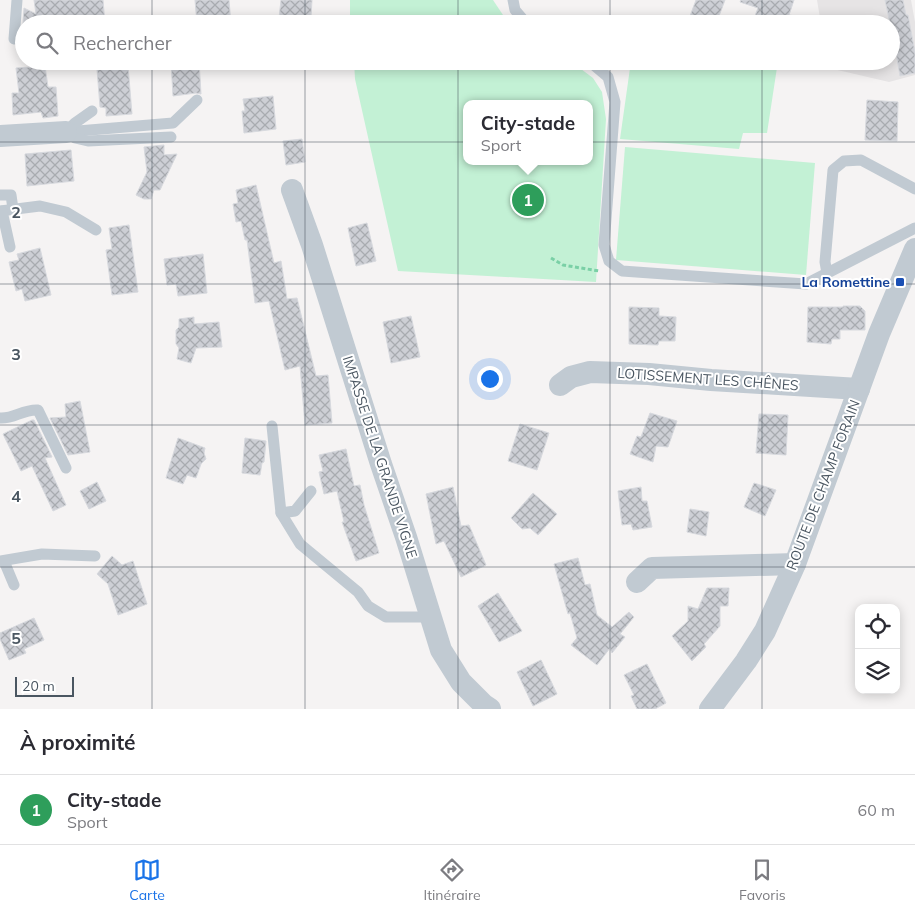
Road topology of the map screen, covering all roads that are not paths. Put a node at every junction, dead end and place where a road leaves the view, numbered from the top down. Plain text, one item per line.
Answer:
1 (17, 0) edge
2 (513, 0) edge
3 (16, 15) edge
4 (519, 15) edge
5 (15, 26) edge
6 (14, 39) dead end
7 (600, 70) edge
8 (197, 100) dead end
9 (92, 111) dead end
10 (66, 132) junction
11 (0, 136) edge
12 (171, 137) dead end
13 (915, 189) edge
14 (292, 190) dead end
15 (0, 195) edge
16 (5, 211) edge
17 (915, 228) edge
18 (96, 230) dead end
19 (10, 247) dead end
20 (915, 249) edge
21 (827, 273) junction
22 (560, 385) dead end
23 (859, 389) junction
24 (0, 418) edge
25 (272, 426) dead end
26 (66, 468) dead end
27 (311, 491) dead end
28 (281, 513) junction
29 (95, 556) dead end
30 (2, 561) edge
31 (795, 564) junction
32 (637, 582) dead end
33 (14, 585) dead end
34 (430, 617) junction
35 (490, 709) edge
36 (710, 709) edge

1 - 3 lane
2 - 4 lane
5 - 6 lane
7 - 21 lane
8 - 10 lane
9 - 10 lane
10 - 11 street
10 - 12 lane
13 - 21 lane
14 - 34 street, IMPASSE DE LA GRANDE VIGNE
15 - 16 lane
16 - 18 lane
16 - 19 lane
17 - 21 lane
20 - 23 street, ROUTE DE CHAMP FORAIN
22 - 23 street, LOTISSEMENT LES CHÊNES
23 - 31 street, ROUTE DE CHAMP FORAIN
24 - 26 lane
25 - 28 lane
27 - 28 lane
28 - 34 lane
29 - 30 lane
30 - 33 lane
31 - 32 street
31 - 36 street, ROUTE DE CHAMP FORAIN
34 - 35 street, IMPASSE DE LA GRANDE VIGNE

